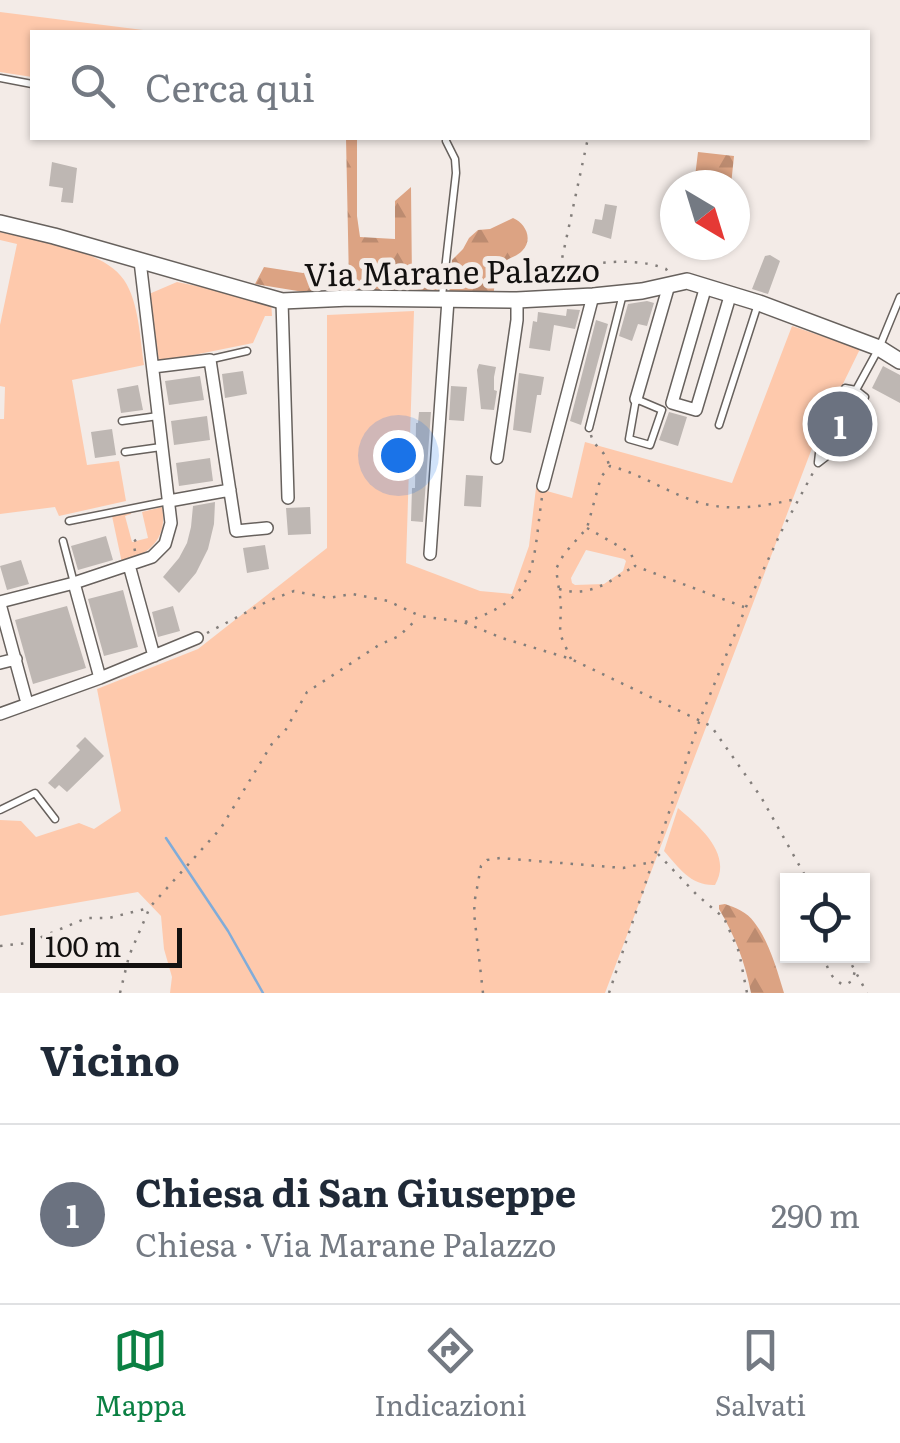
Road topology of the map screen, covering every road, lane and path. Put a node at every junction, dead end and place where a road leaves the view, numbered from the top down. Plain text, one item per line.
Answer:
1 (0, 78) edge
2 (30, 84) edge
3 (446, 140) dead end
4 (588, 140) edge
5 (0, 223) edge
6 (140, 261) junction
7 (559, 270) junction
8 (669, 285) junction
9 (706, 286) junction
10 (624, 293) junction
11 (731, 294) junction
12 (593, 296) junction
13 (900, 297) edge
14 (282, 300) junction
15 (445, 300) junction
16 (510, 300) junction
17 (759, 303) junction
18 (879, 348) junction
19 (247, 352) dead end
20 (210, 360) junction
21 (900, 361) edge
22 (153, 366) junction
23 (856, 390) junction
24 (636, 399) junction
25 (159, 416) junction
26 (122, 421) dead end
27 (719, 426) dead end
28 (589, 428) joint
29 (163, 447) junction
30 (125, 452) dead end
31 (497, 458) dead end
32 (818, 463) junction
33 (610, 466) junction
34 (543, 486) joint
35 (230, 490) junction
36 (288, 498) dead end
37 (798, 499) junction
38 (169, 501) junction
39 (69, 521) dead end
40 (268, 528) dead end
41 (586, 528) junction
42 (142, 536) dead end
43 (62, 541) dead end
44 (430, 554) dead end
45 (134, 563) junction
46 (635, 566) junction
47 (74, 582) junction
48 (559, 589) junction
49 (0, 603) edge
50 (746, 607) junction
51 (420, 616) junction
52 (463, 622) junction
53 (197, 638) joint
54 (154, 656) junction
55 (16, 659) junction
56 (571, 659) junction
57 (0, 663) edge
58 (100, 678) junction
59 (27, 704) junction
60 (0, 714) edge
61 (700, 719) junction
62 (0, 810) edge
63 (55, 819) dead end
64 (657, 852) junction
65 (654, 862) junction
66 (803, 873) edge
67 (150, 908) junction
68 (0, 946) edge
69 (826, 963) edge
70 (852, 963) edge
71 (856, 971) junction
72 (120, 993) edge
73 (482, 993) edge
74 (610, 993) edge
75 (747, 993) edge
76 (866, 993) edge

1 - 2 lane
3 - 15 lane
4 - 7 path
5 - 6 main road, Via Marane Palazzo
6 - 14 main road, Via Marane Palazzo
6 - 22 street
7 - 8 path
7 - 16 path
8 - 9 main road, Via Marane Palazzo
8 - 10 main road, Via Marane Palazzo
8 - 24 street
9 - 11 main road, Via Marane Palazzo
9 - 11 street
10 - 12 main road, Via Marane Palazzo
10 - 28 lane
11 - 17 main road, Via Marane Palazzo
12 - 16 main road, Via Marane Palazzo
12 - 34 street
13 - 18 lane
14 - 15 main road, Via Marane Palazzo
14 - 36 street
15 - 16 main road, Via Marane Palazzo
15 - 44 street
16 - 31 street
17 - 18 main road, Via Marane Palazzo
17 - 27 lane
18 - 21 main road, Via Marane Palazzo
18 - 23 lane
19 - 20 lane
20 - 22 street
20 - 35 street
22 - 25 street
23 - 32 lane
23 - 32 lane
24 - 24 lane
25 - 26 lane
25 - 29 street
28 - 33 path
29 - 30 lane
29 - 38 street
32 - 37 path
33 - 37 path
33 - 41 path
34 - 52 path
35 - 38 street
35 - 40 street
37 - 50 path
38 - 39 lane
38 - 45 street
41 - 46 path
41 - 48 path
42 - 45 path
43 - 47 lane
45 - 47 street
45 - 54 street
46 - 48 path
46 - 50 path
47 - 49 street
47 - 58 street
48 - 56 path
49 - 55 street
50 - 61 path
51 - 52 path
51 - 53 path
51 - 67 path
52 - 56 path
53 - 54 street
54 - 58 street
55 - 57 street
55 - 59 street
56 - 61 path
58 - 59 street
59 - 60 street
61 - 64 path
61 - 66 path
62 - 63 lane
64 - 65 path
64 - 75 path
65 - 73 path
65 - 74 path
67 - 68 path
67 - 72 path
69 - 71 path
70 - 71 path
71 - 76 path

